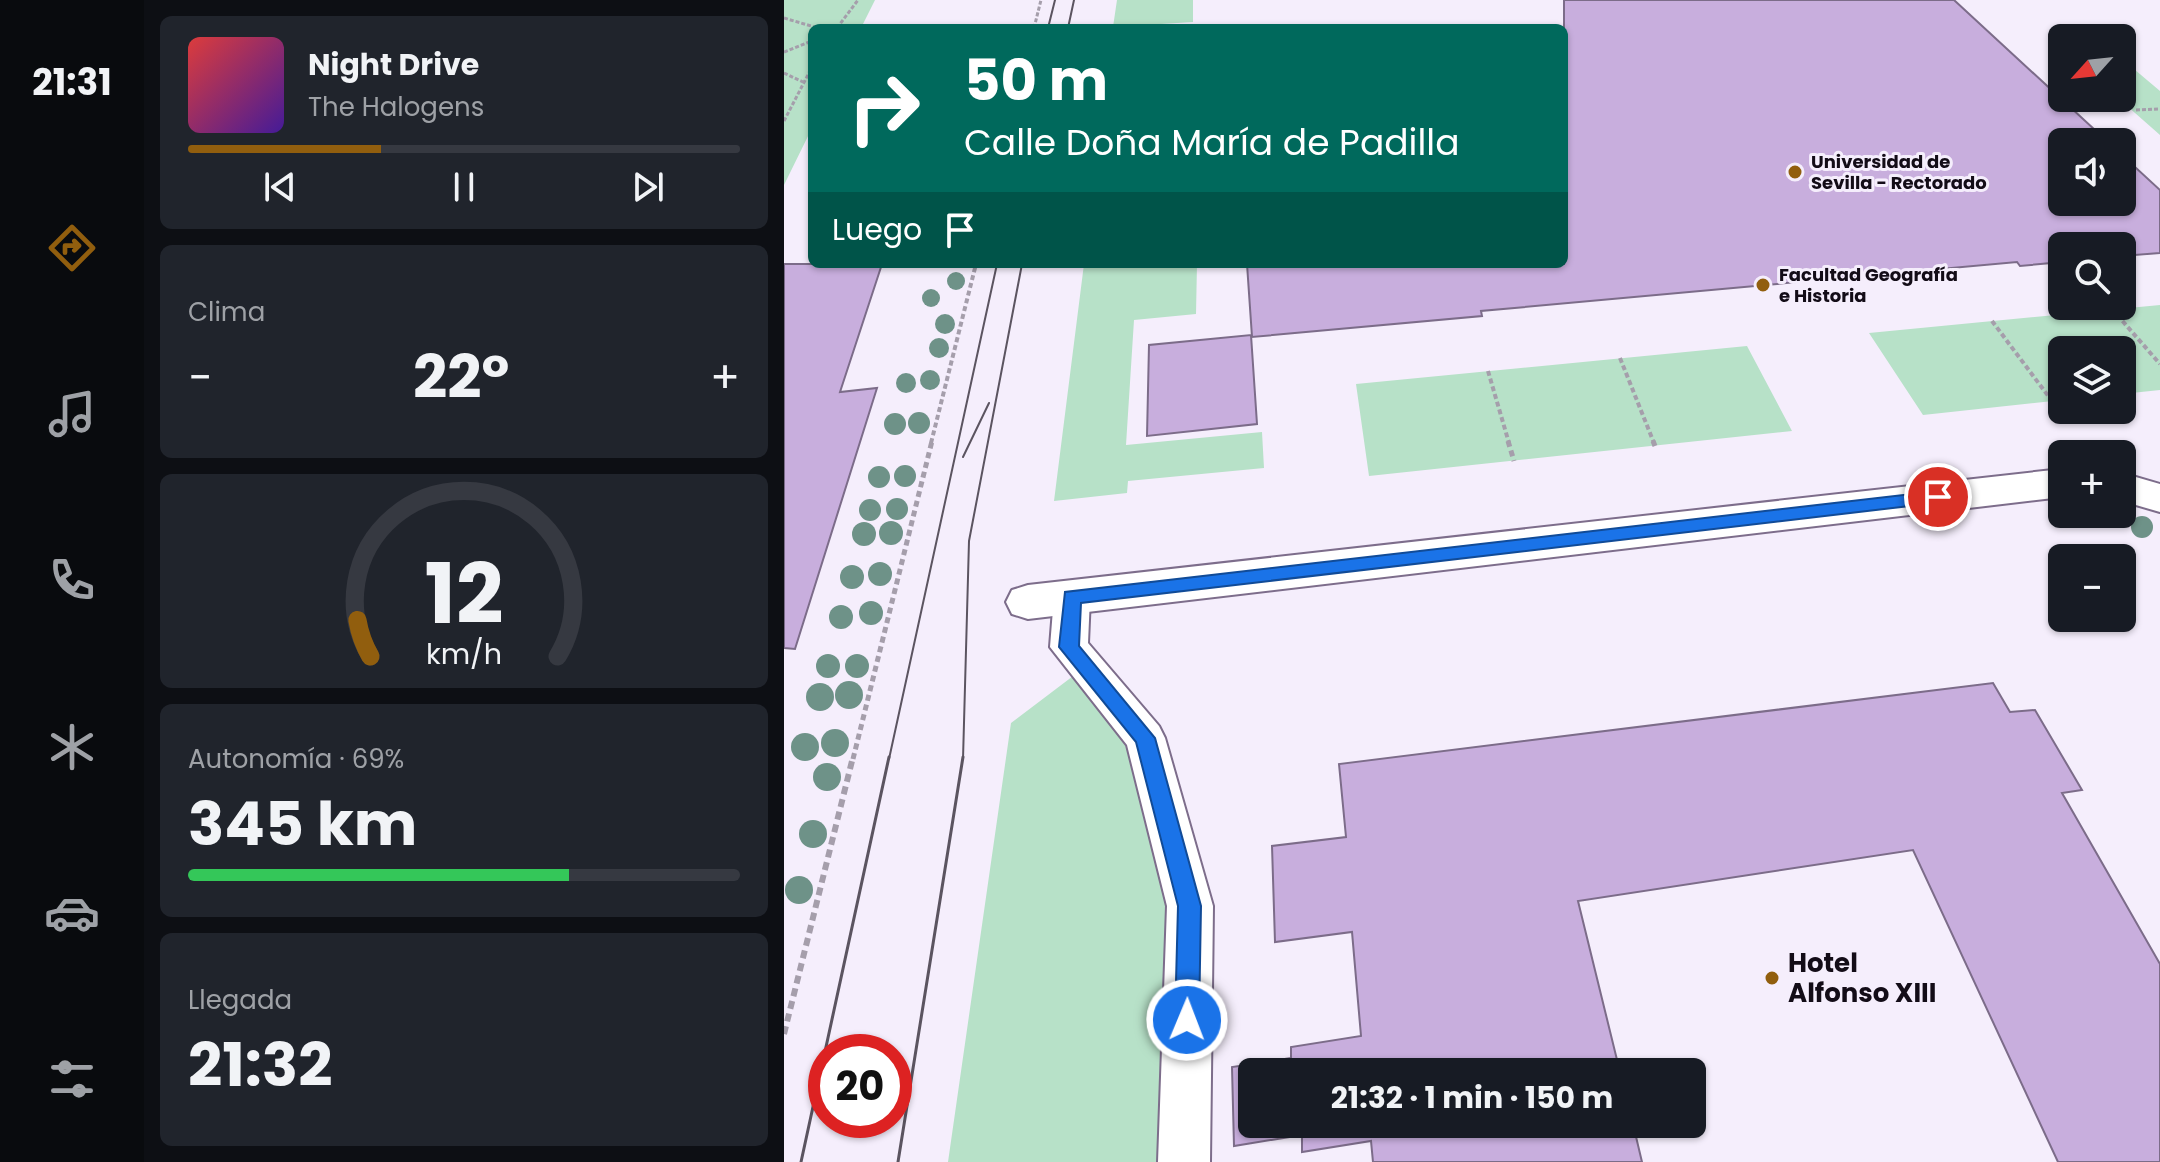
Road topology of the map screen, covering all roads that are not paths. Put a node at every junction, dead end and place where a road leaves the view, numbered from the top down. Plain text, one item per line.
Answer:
1 (2048, 485) edge
2 (2136, 491) edge
3 (2160, 498) edge
4 (1072, 597) junction
5 (1028, 602) dead end
6 (1184, 1162) edge

1 - 4 street
2 - 3 street
4 - 5 street
4 - 6 lane

